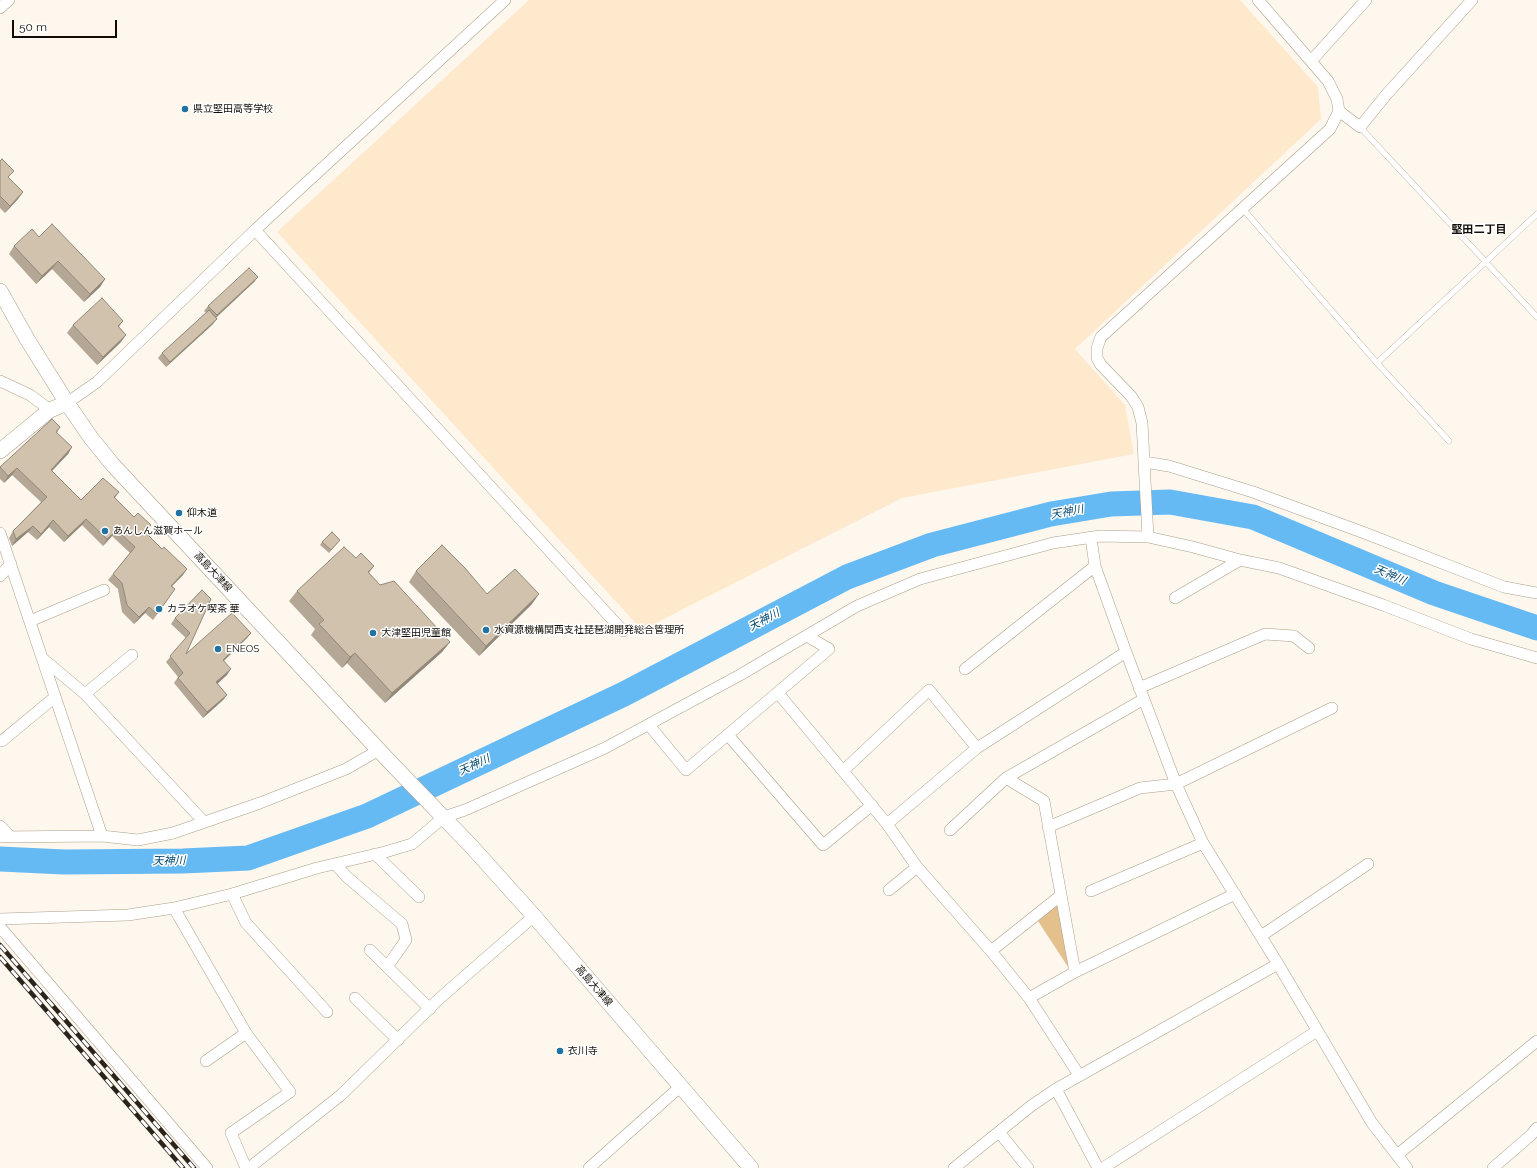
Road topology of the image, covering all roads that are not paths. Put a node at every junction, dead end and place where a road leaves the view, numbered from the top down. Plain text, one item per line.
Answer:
1 (9, 0) edge
2 (505, 0) edge
3 (1258, 0) edge
4 (1366, 0) edge
5 (1472, 0) edge
6 (0, 8) edge
7 (1312, 60) junction
8 (1338, 111) junction
9 (1360, 127) junction
10 (1243, 209) junction
11 (1537, 214) edge
12 (255, 230) junction
13 (1486, 261) junction
14 (0, 291) edge
15 (1537, 317) edge
16 (1377, 363) junction
17 (0, 381) edge
18 (67, 403) junction
19 (50, 410) junction
20 (1449, 441) dead end
21 (0, 451) edge
22 (1144, 462) junction
23 (0, 533) edge
24 (1148, 533) junction
25 (1091, 538) junction
26 (1240, 560) junction
27 (11, 564) junction
28 (1095, 566) junction
29 (0, 576) edge
30 (104, 590) dead end
31 (1537, 593) edge
32 (1175, 598) dead end
33 (30, 621) junction
34 (624, 631) dead end
35 (807, 636) junction
36 (1309, 648) dead end
37 (1126, 652) junction
38 (132, 655) dead end
39 (42, 658) junction
40 (1537, 658) edge
41 (965, 669) dead end
42 (1140, 688) junction
43 (778, 693) junction
44 (85, 694) junction
45 (55, 697) junction
46 (1144, 699) junction
47 (1332, 708) dead end
48 (649, 724) junction
49 (728, 735) junction
50 (2, 741) dead end
51 (977, 748) junction
52 (384, 756) junction
53 (844, 771) junction
54 (1006, 778) junction
55 (1176, 784) junction
56 (872, 805) junction
57 (439, 812) junction
58 (204, 822) junction
59 (888, 824) junction
60 (0, 826) edge
61 (1048, 827) junction
62 (950, 830) dead end
63 (102, 836) junction
64 (5, 837) edge
65 (1203, 843) junction
66 (375, 854) junction
67 (335, 864) junction
68 (1368, 864) dead end
69 (917, 867) junction
70 (889, 890) dead end
71 (1091, 891) dead end
72 (232, 894) junction
73 (1235, 894) junction
74 (1060, 896) junction
75 (419, 897) dead end
76 (174, 908) junction
77 (534, 916) junction
78 (0, 920) edge
79 (0, 927) edge
80 (1261, 936) junction
81 (370, 950) dead end
82 (991, 951) junction
83 (1278, 964) junction
84 (387, 966) junction
85 (1074, 972) junction
86 (355, 998) dead end
87 (1029, 998) junction
88 (430, 1009) junction
89 (327, 1012) dead end
90 (1317, 1031) junction
91 (246, 1033) junction
92 (398, 1040) junction
93 (1537, 1041) edge
94 (206, 1061) dead end
95 (1079, 1075) junction
96 (681, 1086) junction
97 (1056, 1089) junction
98 (1537, 1128) edge
99 (998, 1132) junction
100 (1397, 1155) junction
101 (207, 1168) edge
102 (246, 1168) edge
103 (249, 1168) edge
104 (589, 1168) edge
105 (751, 1168) edge
106 (954, 1168) edge
107 (1028, 1168) edge
108 (1098, 1168) edge
109 (1104, 1168) edge
110 (1407, 1168) edge
111 (1493, 1168) edge

1 - 6 street
2 - 12 street
3 - 7 street
4 - 7 street
5 - 9 street
7 - 8 street
8 - 9 street
8 - 10 street
9 - 13 lane
10 - 16 lane
10 - 22 street
11 - 13 lane
12 - 18 street
12 - 34 street
13 - 15 lane
13 - 16 lane
14 - 18 main road, 高島大津線
16 - 20 lane
17 - 19 street
18 - 19 main road
18 - 52 main road, 高島大津線
19 - 21 main road
22 - 24 street
22 - 31 street
23 - 27 street
24 - 25 street
24 - 26 street
25 - 28 street
25 - 35 street
26 - 32 street
26 - 40 street
27 - 29 street
27 - 33 street
28 - 37 street
28 - 41 street
30 - 33 street
33 - 39 street
35 - 43 street
35 - 48 street
36 - 42 street
37 - 42 street
37 - 51 street
38 - 44 street
39 - 44 street
39 - 45 street
42 - 46 street
43 - 49 street
43 - 53 street
44 - 58 street
45 - 50 street
45 - 63 street
46 - 54 street
46 - 55 street
47 - 55 street
48 - 49 street
48 - 57 street
49 - 56 street
51 - 53 street
51 - 59 street
52 - 57 main road
52 - 58 street
53 - 56 street
54 - 61 street
54 - 62 street
55 - 61 street
55 - 65 street
56 - 59 street
57 - 66 street
57 - 77 main road, 高島大津線
58 - 63 street
59 - 69 street
60 - 64 street
61 - 74 street
63 - 64 street
65 - 71 street
65 - 73 street
66 - 67 street
66 - 75 street
67 - 72 street
67 - 84 street
68 - 80 street
69 - 70 street
69 - 82 street
72 - 76 street
72 - 89 street
73 - 80 street
73 - 85 street
74 - 82 street
74 - 85 street
76 - 78 street
76 - 91 street
77 - 88 street
77 - 96 main road, 高島大津線
79 - 101 street
80 - 83 street
81 - 84 street
82 - 87 street
83 - 90 street
83 - 95 street
84 - 88 street
85 - 87 street
86 - 92 street
87 - 95 street
88 - 92 street
90 - 100 street
90 - 109 street
91 - 94 street
91 - 102 street
92 - 103 street
93 - 100 street
95 - 97 street
96 - 104 street
96 - 105 main road, 高島大津線
97 - 99 street
97 - 108 street
98 - 111 street
99 - 106 street
99 - 107 street
100 - 110 street

